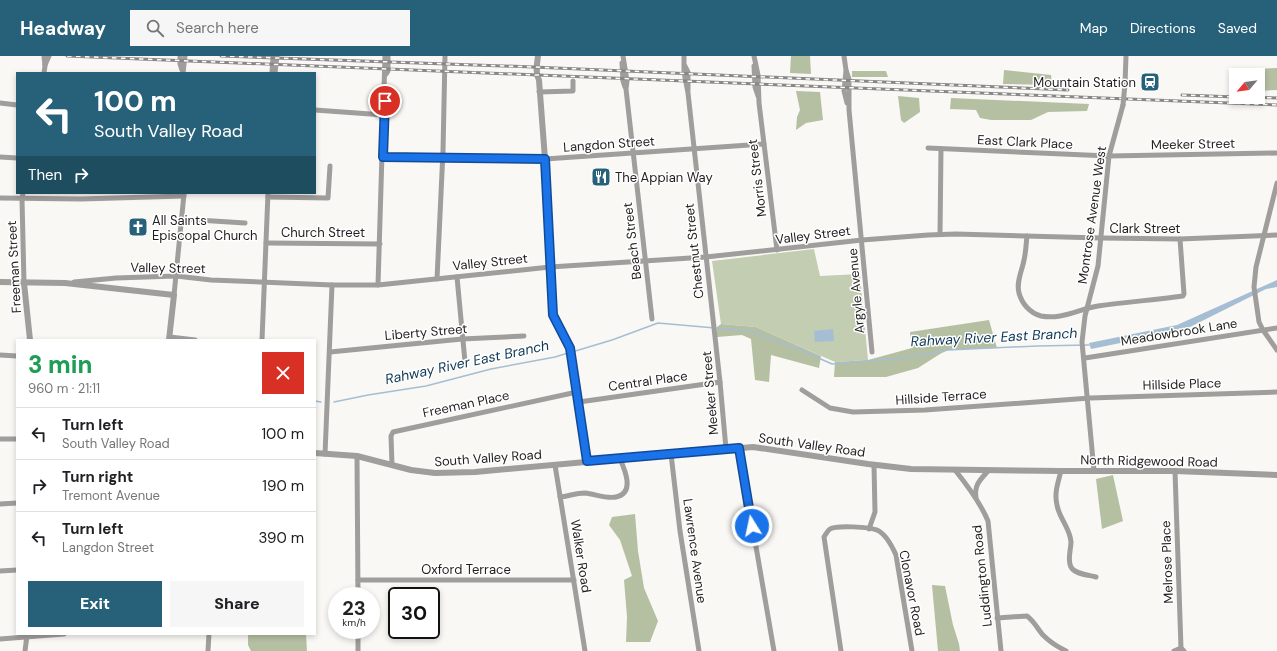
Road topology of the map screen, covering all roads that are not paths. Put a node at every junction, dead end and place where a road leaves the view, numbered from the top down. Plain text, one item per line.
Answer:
1 (44, 56) edge
2 (49, 56) edge
3 (180, 56) edge
4 (185, 56) edge
5 (273, 56) edge
6 (277, 56) edge
7 (387, 56) edge
8 (446, 56) edge
9 (538, 56) edge
10 (623, 56) edge
11 (684, 56) edge
12 (844, 56) edge
13 (1126, 56) edge
14 (754, 58) edge
15 (45, 66) junction
16 (44, 72) edge
17 (183, 72) edge
18 (183, 72) edge
19 (274, 72) edge
20 (274, 72) edge
21 (572, 81) dead end
22 (540, 92) junction
23 (0, 103) edge
24 (16, 105) edge
25 (316, 110) edge
26 (384, 115) junction
27 (764, 144) junction
28 (928, 148) dead end
29 (694, 149) junction
30 (941, 149) junction
31 (633, 154) junction
32 (1277, 154) edge
33 (1109, 156) junction
34 (0, 157) edge
35 (383, 157) junction
36 (443, 157) junction
37 (16, 158) edge
38 (545, 159) junction
39 (330, 166) dead end
40 (1277, 182) edge
41 (184, 194) edge
42 (268, 195) edge
43 (22, 196) edge
44 (82, 196) edge
45 (0, 198) edge
46 (182, 218) junction
47 (245, 223) dead end
48 (940, 234) junction
49 (1264, 235) junction
50 (1277, 235) edge
51 (1013, 236) joint
52 (1026, 236) junction
53 (1101, 238) junction
54 (1180, 239) junction
55 (862, 240) junction
56 (266, 243) junction
57 (380, 244) junction
58 (777, 250) junction
59 (706, 257) junction
60 (646, 261) junction
61 (550, 267) junction
62 (176, 276) junction
63 (457, 277) junction
64 (437, 279) junction
65 (0, 282) edge
66 (264, 282) junction
67 (24, 283) junction
68 (65, 283) junction
69 (332, 285) junction
70 (378, 285) junction
71 (174, 295) junction
72 (1087, 308) junction
73 (652, 319) dead end
74 (1277, 328) edge
75 (1262, 330) junction
76 (715, 335) joint
77 (524, 336) dead end
78 (30, 339) edge
79 (169, 339) edge
80 (262, 339) edge
81 (462, 339) junction
82 (1277, 350) edge
83 (330, 352) junction
84 (872, 352) dead end
85 (0, 355) edge
86 (16, 356) edge
87 (1085, 358) junction
88 (465, 362) dead end
89 (720, 382) junction
90 (802, 390) dead end
91 (577, 392) junction
92 (1277, 392) edge
93 (1087, 398) junction
94 (578, 402) junction
95 (0, 439) edge
96 (16, 439) edge
97 (739, 448) junction
98 (726, 449) junction
99 (316, 453) edge
100 (325, 454) junction
101 (671, 454) junction
102 (357, 456) junction
103 (620, 459) junction
104 (587, 461) junction
105 (555, 464) junction
106 (392, 465) junction
107 (874, 465) junction
108 (955, 470) junction
109 (988, 471) junction
110 (1022, 471) joint
111 (1094, 471) junction
112 (1175, 471) junction
113 (1061, 472) junction
114 (1277, 475) edge
115 (560, 497) junction
116 (976, 501) junction
117 (16, 503) edge
118 (0, 504) edge
119 (869, 529) junction
120 (16, 570) edge
121 (0, 571) edge
122 (1096, 577) dead end
123 (358, 580) junction
124 (574, 580) junction
125 (358, 587) edge
126 (997, 618) junction
127 (27, 635) edge
128 (209, 635) edge
129 (0, 639) edge
130 (358, 639) edge
131 (1182, 650) edge
132 (25, 651) edge
133 (208, 651) edge
134 (358, 651) edge
135 (585, 651) edge
136 (699, 651) edge
137 (774, 651) edge
138 (841, 651) edge
139 (912, 651) edge
140 (1001, 651) edge
141 (1066, 651) edge
142 (1174, 651) edge

1 - 15 street
2 - 15 street
3 - 17 street
4 - 18 street
5 - 19 street
6 - 20 street
7 - 26 street
8 - 36 street
9 - 22 street
10 - 31 street, Beach Street
11 - 29 street, Chestnut Street
12 - 55 street, Argyle Avenue
13 - 33 street, Montrose Avenue West, bridge
14 - 27 street, Morris Street
15 - 16 street
21 - 22 street
22 - 38 street
23 - 24 street
25 - 26 street
26 - 35 street
27 - 29 street, Langdon Street
27 - 58 street, Morris Street
28 - 30 street, East Clark Place
29 - 31 street, Langdon Street
29 - 59 street, Chestnut Street
30 - 33 street, East Clark Place
30 - 48 street
31 - 38 street, Langdon Street
31 - 60 street, Beach Street
32 - 33 street, Meeker Street
33 - 53 street, Montrose Avenue West
34 - 37 street
35 - 36 street, Langdon Street
35 - 57 street
36 - 38 street, Langdon Street
36 - 64 street
38 - 61 street
39 - 42 street
40 - 49 street
41 - 44 street
41 - 46 street
42 - 56 street
43 - 44 street
43 - 45 street
43 - 67 street, Freeman Street
46 - 47 street
46 - 62 street
48 - 51 street, Valley Street
48 - 55 street, Valley Street
49 - 50 street, Clark Street
49 - 54 street, Clark Street
49 - 75 street
51 - 52 street, Clark Street
52 - 53 street, Clark Street
52 - 72 street
53 - 54 street, Clark Street
53 - 72 street, Montrose Avenue West
54 - 72 street
55 - 58 street, Valley Street
55 - 84 street, Argyle Avenue
56 - 57 street, Church Street
56 - 66 street
57 - 70 street
58 - 59 street, Valley Street
59 - 60 street, Valley Street
59 - 76 street, Chestnut Street
60 - 61 street, Valley Street
60 - 73 street, Beach Street
61 - 63 street, Valley Street
61 - 91 street
62 - 66 street, Valley Street
62 - 68 street, Valley Street
62 - 71 street
63 - 64 street, Valley Street
63 - 81 street
64 - 70 street, Valley Street
65 - 67 street, Valley Street
66 - 69 street, Valley Street
66 - 80 street
67 - 68 street, Valley Street
67 - 78 street, Freeman Street
68 - 71 street, Valley Street
69 - 70 street, Valley Street
69 - 83 street
71 - 79 street
72 - 87 street, Montrose Avenue West
74 - 75 street, Meadowbrook Lane
75 - 82 street
75 - 87 street, Meadowbrook Lane
76 - 89 street, Meeker Street
77 - 81 street, Liberty Street
81 - 83 street, Liberty Street
81 - 88 street
83 - 100 street
85 - 86 street
87 - 93 street, Montrose Avenue West
89 - 94 street, Central Place
89 - 98 street, Meeker Street
90 - 93 street, Hillside Terrace
91 - 94 street
91 - 106 street, Freeman Place
92 - 93 street, Hillside Place
93 - 111 street, Montrose Avenue West
94 - 104 street
95 - 96 street
97 - 98 street, South Valley Road
97 - 107 street, South Valley Road
97 - 137 street
98 - 101 street, South Valley Road
99 - 100 street, South Valley Road
100 - 102 street, South Valley Road
101 - 103 street, South Valley Road
101 - 136 street, Lawrence Avenue
102 - 106 street, South Valley Road
102 - 123 street
103 - 104 street, South Valley Road
103 - 115 street
104 - 105 street, South Valley Road
105 - 106 street, South Valley Road
105 - 115 street, Walker Road
107 - 108 street, South Valley Road
107 - 119 street
108 - 109 street, South Valley Road
108 - 116 street, Luddington Road
109 - 110 street, South Valley Road
109 - 116 street
110 - 113 street, North Ridgewood Road
111 - 112 street, North Ridgewood Road
111 - 113 street, North Ridgewood Road
112 - 114 street, North Ridgewood Road
112 - 131 street, Melrose Place
113 - 122 street
115 - 124 street, Walker Road
116 - 126 street, Luddington Road
117 - 118 street
119 - 138 street
119 - 139 street, Clonavor Road
120 - 121 street
123 - 124 street, Oxford Terrace
123 - 125 street
124 - 135 street, Walker Road
126 - 140 street, Luddington Road
126 - 141 street
127 - 129 street
127 - 132 street
128 - 133 street
130 - 134 street
131 - 142 street

